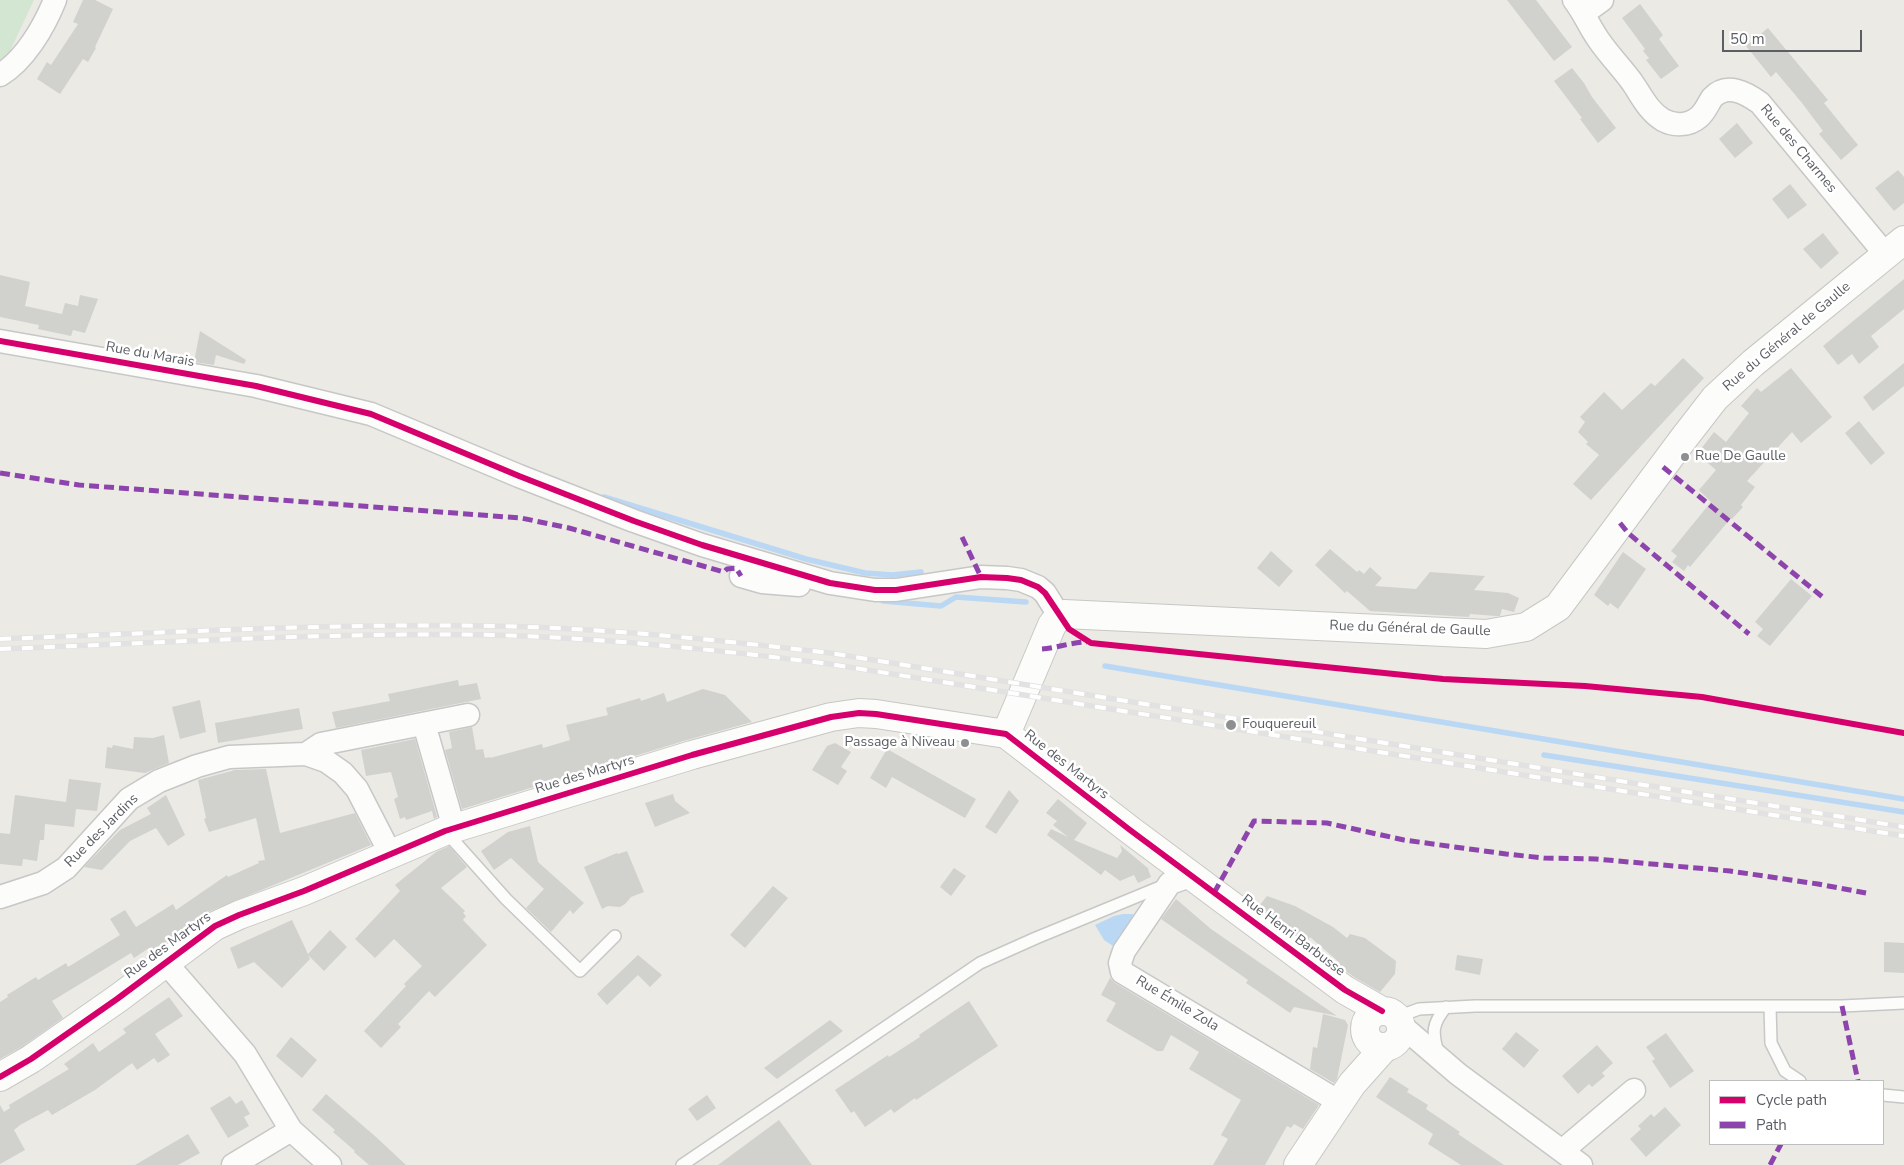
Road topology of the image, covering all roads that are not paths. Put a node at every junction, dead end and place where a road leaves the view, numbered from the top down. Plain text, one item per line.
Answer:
1 (55, 0) edge
2 (1587, 4) edge
3 (0, 75) edge
4 (1895, 247) edge
5 (0, 341) edge
6 (741, 576) dead end
7 (845, 586) junction
8 (1060, 617) junction
9 (468, 715) dead end
10 (424, 724) junction
11 (1006, 734) junction
12 (306, 754) junction
13 (449, 829) junction
14 (390, 853) junction
15 (1181, 879) junction
16 (0, 897) edge
17 (615, 936) dead end
18 (166, 963) junction
19 (1904, 1003) edge
20 (1770, 1006) junction
21 (1446, 1007) junction
22 (1385, 1029) junction
23 (1439, 1058) junction
24 (0, 1077) edge
25 (1798, 1080) edge
26 (1634, 1090) dead end
27 (1346, 1094) junction
28 (1884, 1095) edge
29 (1904, 1097) edge
30 (290, 1130) junction
31 (1562, 1152) junction
32 (234, 1165) edge
33 (330, 1165) edge
34 (682, 1165) edge
35 (1298, 1165) edge
36 (1580, 1165) edge

1 - 3 street
2 - 4 street, Rue des Charmes
4 - 8 street, Rue du Général de Gaulle
5 - 7 street, Rue du Marais
6 - 7 street
7 - 8 street
8 - 11 street
9 - 10 street
10 - 12 street
10 - 13 street
11 - 13 street, Rue des Martyrs
11 - 15 street, Rue des Martyrs
12 - 14 street, Rue des Jardins
12 - 16 street, Rue des Jardins
13 - 14 street, Rue des Martyrs
13 - 17 lane
14 - 18 street, Rue des Martyrs
15 - 22 street, Rue Henri Barbusse
15 - 27 street, Rue Émile Zola
15 - 34 lane
18 - 24 street, Rue des Martyrs
18 - 30 street
19 - 20 lane
20 - 21 lane
20 - 25 lane
21 - 22 lane
21 - 23 lane
22 - 23 street
22 - 27 street
23 - 31 street
26 - 31 street
27 - 35 street
28 - 29 lane
30 - 32 street
30 - 33 street
31 - 36 street

